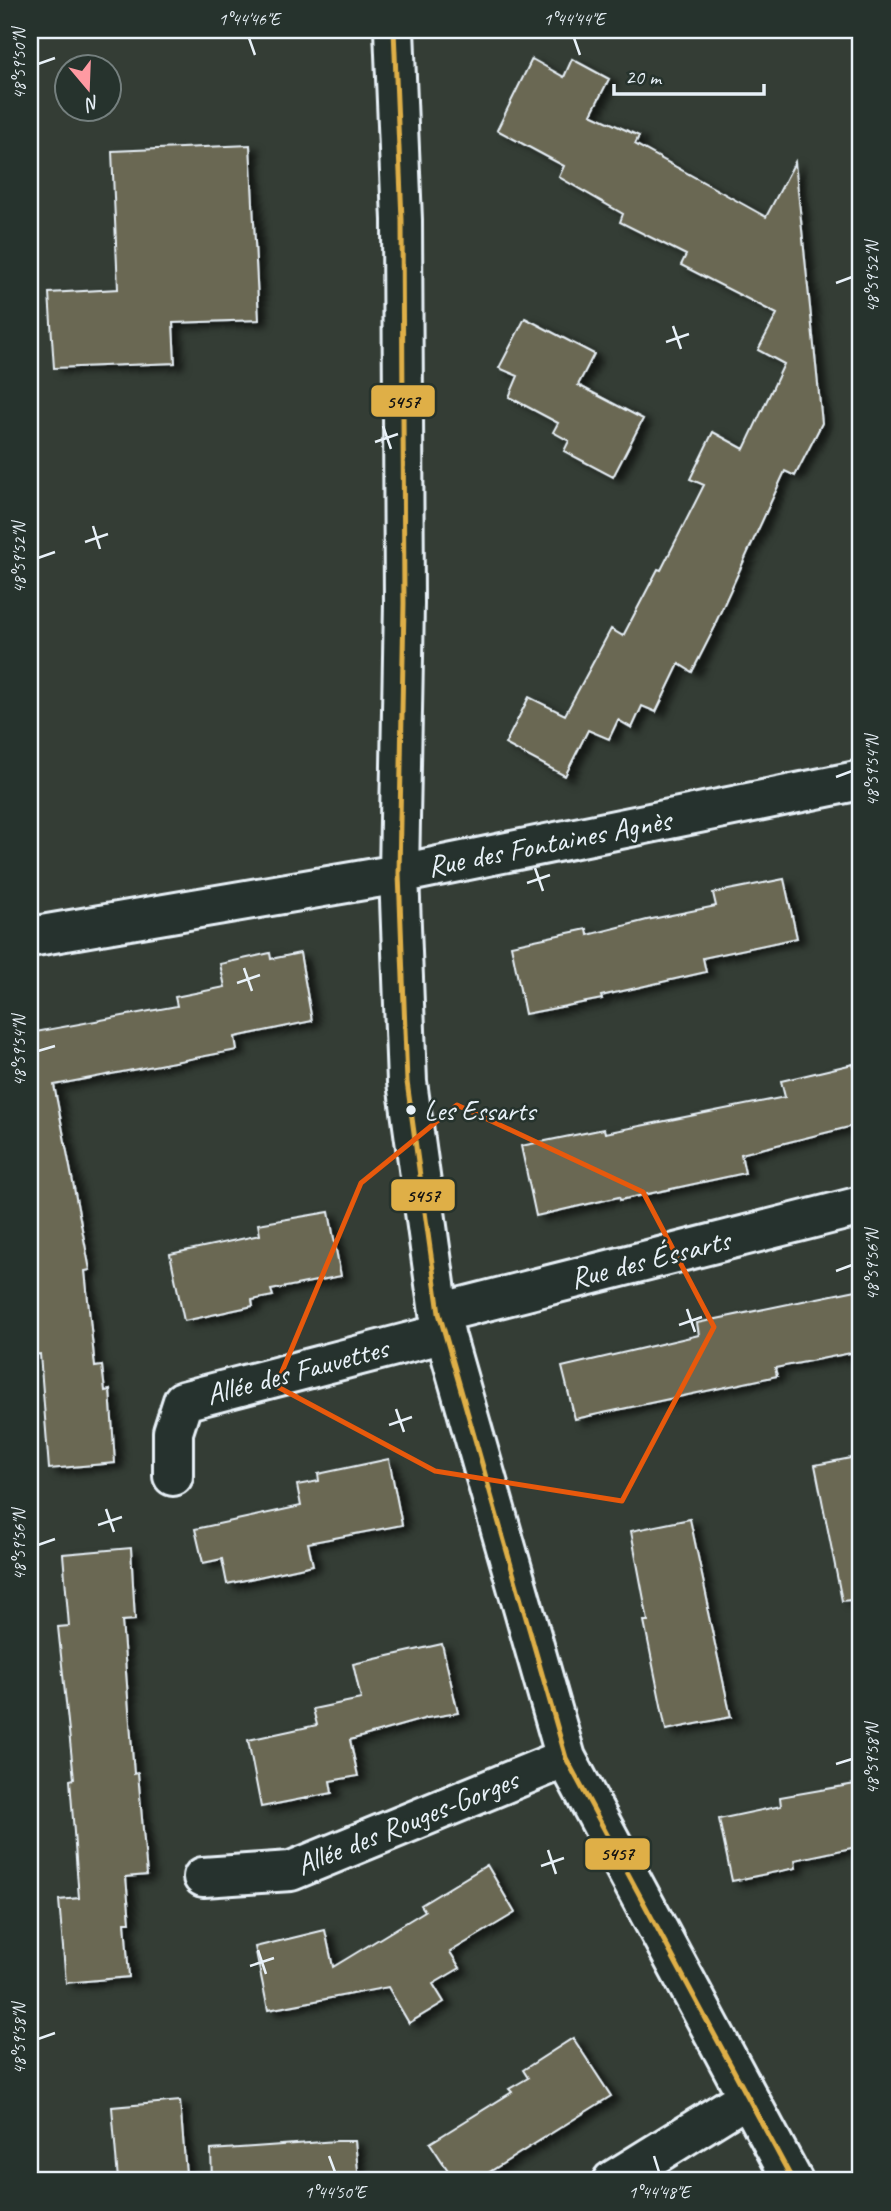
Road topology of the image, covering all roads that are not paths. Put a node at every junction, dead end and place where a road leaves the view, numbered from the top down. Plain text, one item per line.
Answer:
1 (394, 30) edge
2 (861, 780) edge
3 (399, 874) junction
4 (30, 937) edge
5 (861, 1206) edge
6 (442, 1323) junction
7 (173, 1476) dead end
8 (566, 1758) junction
9 (202, 1877) dead end
10 (746, 2098) junction
11 (612, 2181) edge
12 (793, 2181) edge

1 - 3 street
2 - 3 street, Rue des Fontaines Agnès
3 - 4 street, Rue des Fontaines Agnès
3 - 6 street
5 - 6 street, Rue des Éssarts
6 - 7 street, Allée des Fauvettes
6 - 8 street
8 - 9 street, Allée des Rouges-Gorges
8 - 10 street
10 - 11 street
10 - 12 street

